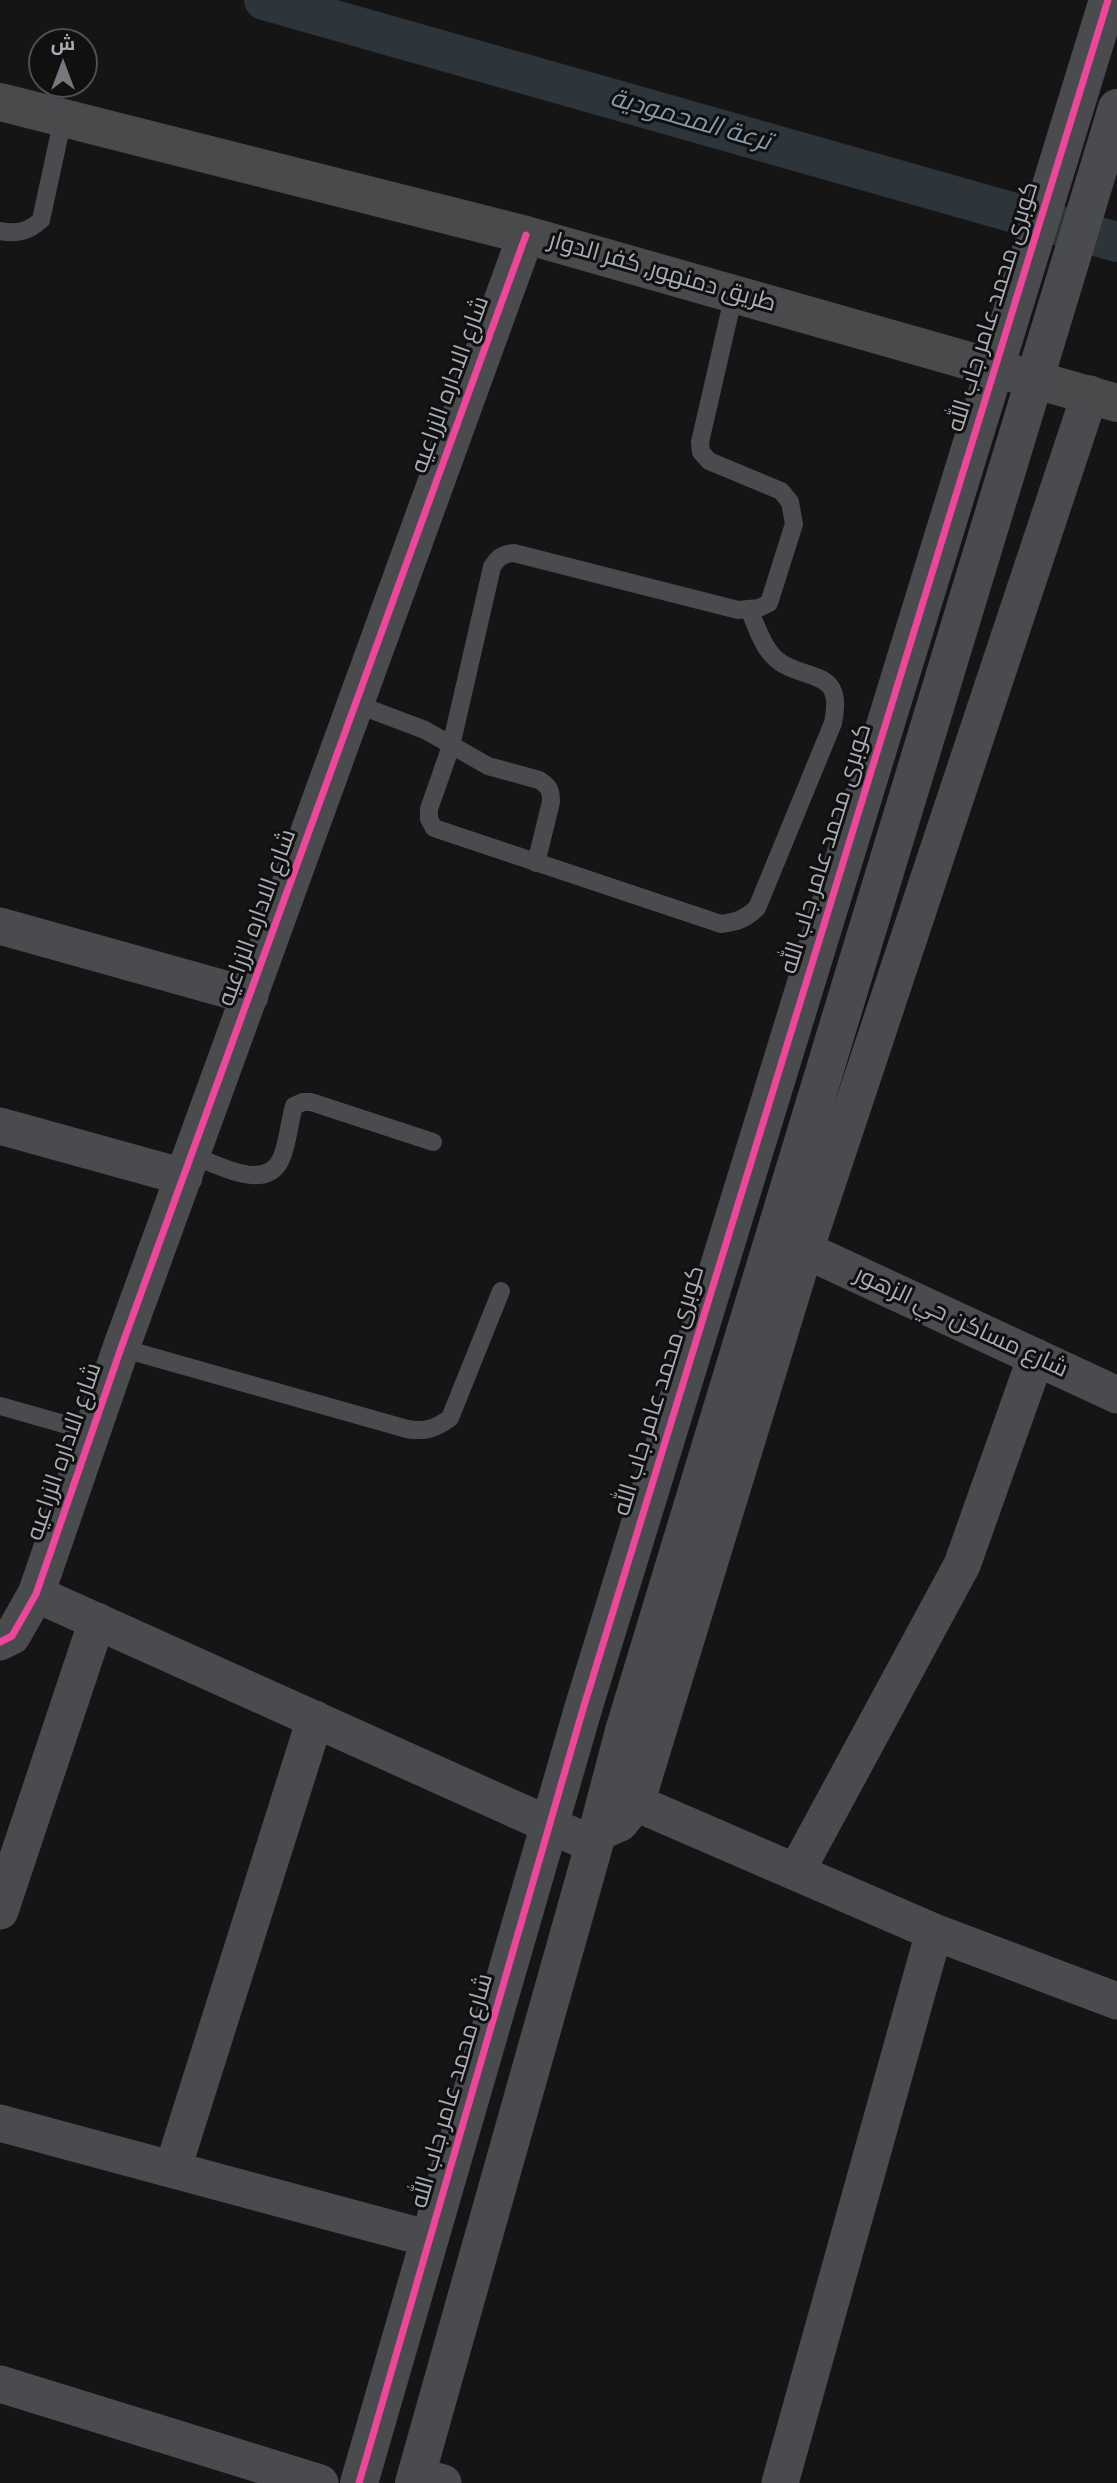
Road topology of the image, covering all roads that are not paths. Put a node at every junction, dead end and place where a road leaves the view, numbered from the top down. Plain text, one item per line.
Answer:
1 (1108, 0) edge
2 (0, 102) edge
3 (1117, 108) edge
4 (63, 118) junction
5 (0, 231) edge
6 (526, 235) junction
7 (734, 294) junction
8 (1104, 399) edge
9 (749, 610) junction
10 (356, 704) junction
11 (451, 746) junction
12 (536, 863) junction
13 (0, 926) edge
14 (250, 996) junction
15 (0, 1126) edge
16 (433, 1142) dead end
17 (188, 1166) junction
18 (805, 1250) junction
19 (501, 1291) dead end
20 (121, 1348) junction
21 (1035, 1357) junction
22 (1117, 1395) edge
23 (0, 1406) edge
24 (92, 1432) junction
25 (31, 1604) junction
26 (97, 1620) junction
27 (0, 1642) edge
28 (583, 1709) joint
29 (315, 1719) junction
30 (636, 1803) junction
31 (549, 1824) junction
32 (596, 1839) junction
33 (796, 1872) junction
34 (0, 1911) edge
35 (934, 1932) junction
36 (1117, 2001) edge
37 (0, 2123) edge
38 (173, 2168) junction
39 (430, 2239) junction
40 (0, 2384) edge
41 (424, 2481) edge
42 (320, 2483) edge
43 (359, 2483) edge
44 (780, 2483) edge

1 - 28 street, كوبرى محمد عامر جاب الله, bridge
2 - 4 main road, طريق دمنهور, كفر الدوار
3 - 32 street, bridge
4 - 5 lane
4 - 6 main road, طريق دمنهور, كفر الدوار
6 - 7 main road, طريق دمنهور, كفر الدوار
6 - 10 street, شارع الاداره الزراعيه
7 - 8 main road, طريق دمنهور, كفر الدوار
7 - 9 lane
8 - 18 street
9 - 11 lane
9 - 12 lane
10 - 11 lane
10 - 14 street, شارع الاداره الزراعيه
11 - 12 lane
11 - 12 lane
13 - 14 street
14 - 17 street, شارع الاداره الزراعيه
15 - 17 street
16 - 17 lane
17 - 20 street, شارع الاداره الزراعيه
18 - 21 street, شارع مساكن حي الزهور
18 - 30 street
19 - 20 lane
20 - 24 street, شارع الاداره الزراعيه
21 - 22 street, شارع مساكن حي الزهور
21 - 33 street
23 - 24 lane
24 - 25 street, شارع الاداره الزراعيه
25 - 26 street
25 - 27 street
26 - 29 street
26 - 34 street
28 - 31 street, شارع محمد عامر جاب الله
29 - 31 street
29 - 38 street
30 - 32 street
30 - 33 street
31 - 32 street
31 - 39 street, شارع محمد عامر جاب الله
32 - 41 street
33 - 35 street
35 - 36 street
35 - 44 street
37 - 38 street
38 - 39 street
39 - 43 street, شارع محمد عامر جاب الله
40 - 42 street

